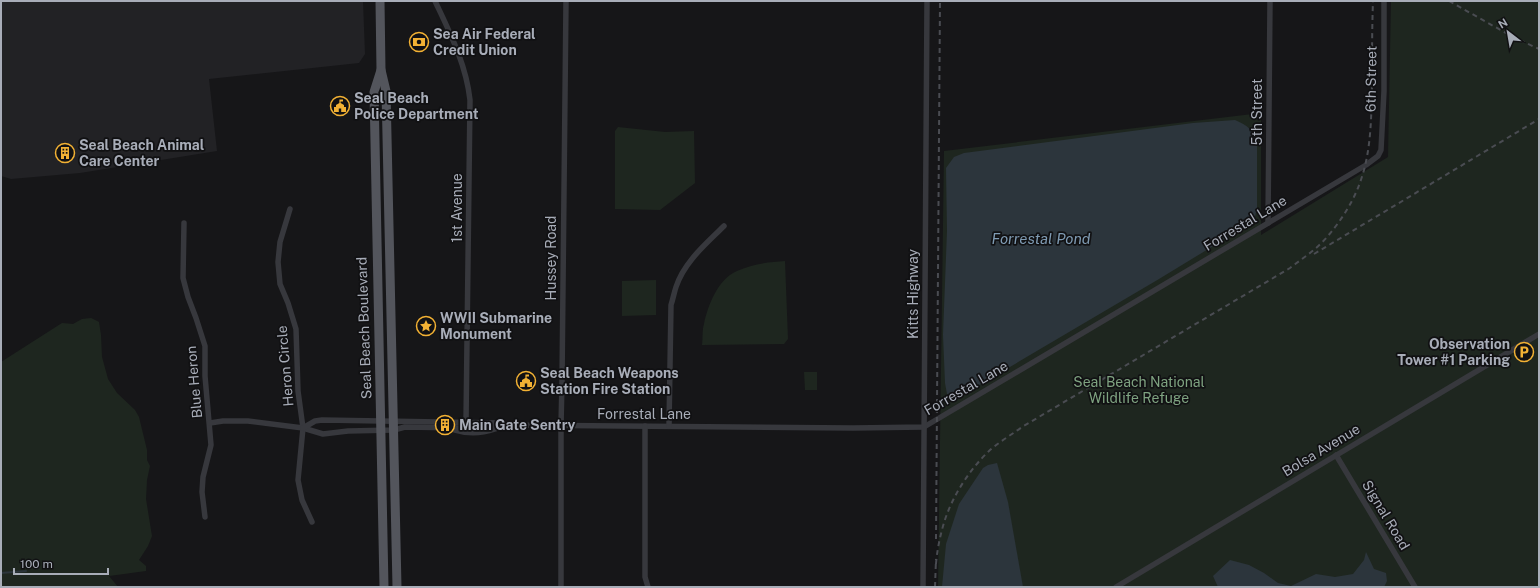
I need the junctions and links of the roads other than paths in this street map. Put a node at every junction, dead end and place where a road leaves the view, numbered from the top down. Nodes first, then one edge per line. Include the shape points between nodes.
1 (380, 1) edge
2 (435, 1) edge
3 (566, 1) edge
4 (926, 1) edge
5 (1270, 1) edge
6 (1384, 1) edge
7 (381, 70) junction
8 (1378, 156) joint
9 (290, 209) dead end
10 (184, 223) dead end
11 (1268, 223) junction
12 (724, 226) dead end
13 (1539, 334) edge
14 (381, 421) junction
15 (466, 422) junction
16 (210, 423) junction
17 (507, 425) junction
18 (393, 426) junction
19 (561, 426) junction
20 (645, 426) junction
21 (669, 426) junction
22 (924, 427) junction
23 (303, 428) junction
24 (381, 431) junction
25 (1336, 455) junction
26 (204, 517) dead end
27 (312, 522) dead end
28 (384, 587) edge
29 (397, 587) edge
30 (561, 587) edge
31 (648, 587) edge
32 (923, 587) edge
33 (1116, 587) edge
34 (1415, 587) edge

1 - 7 main road, Seal Beach Boulevard
2 - 15 street, 1st Avenue via 462,61 470,100
3 - 19 street, Hussey Road
4 - 22 street, Kitts Highway
5 - 11 street, 5th Street
6 - 8 street, 6th Street via 1382,150
7 - 14 main road, Seal Beach Boulevard via 374,92
7 - 18 main road, Seal Beach Boulevard via 386,91
8 - 11 street, Forrestal Lane
9 - 23 street, Heron Circle via 280,242 278,262 280,284 296,329 298,391
10 - 16 street, Blue Heron via 184,278 205,346
11 - 22 street, Forrestal Lane
12 - 21 street via 692,258 675,287 671,306
13 - 25 street, Bolsa Avenue
14 - 18 street
14 - 23 street via 322,420
14 - 24 main road, Seal Beach Boulevard
15 - 17 street, Forrestal Lane
15 - 18 street, Forrestal Lane
16 - 23 street via 248,421
16 - 26 street, Blue Heron via 211,445 202,492
17 - 18 street, Forrestal Lane via 449,428
17 - 19 street, Forrestal Lane
18 - 24 street
18 - 29 main road, Seal Beach Boulevard
19 - 20 street, Forrestal Lane
19 - 30 street, Hussey Road
20 - 21 street, Forrestal Lane
20 - 31 street via 645,577
21 - 22 street, Forrestal Lane
22 - 32 street, Kitts Highway
23 - 24 street via 323,434 348,430
23 - 27 street, Heron Circle via 298,480 302,500
24 - 28 main road, Seal Beach Boulevard
25 - 33 street, Bolsa Avenue
25 - 34 street, Signal Road

